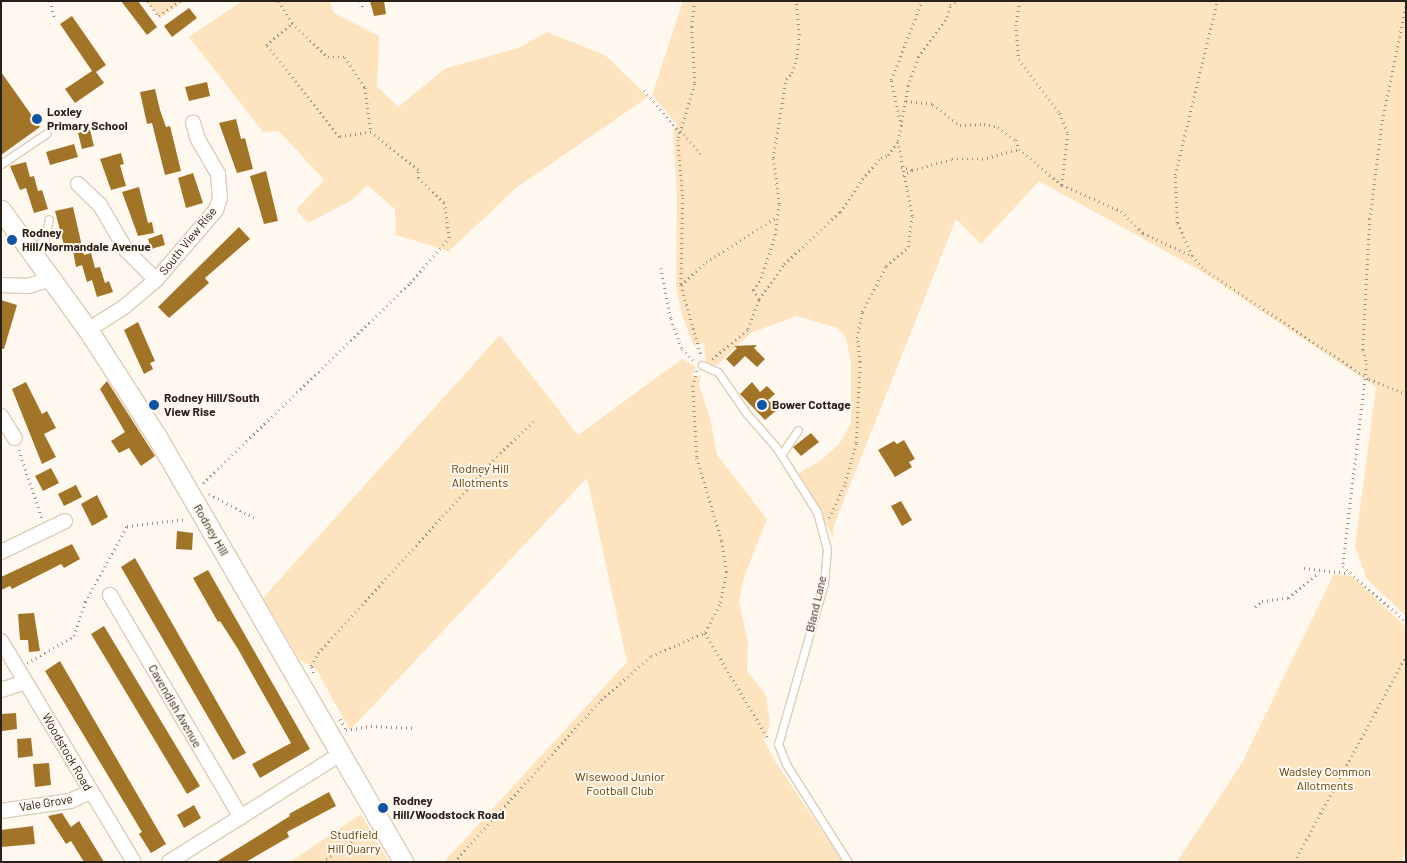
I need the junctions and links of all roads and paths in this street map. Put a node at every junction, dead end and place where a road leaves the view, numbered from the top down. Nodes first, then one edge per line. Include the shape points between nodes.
1 (50, 1) edge
2 (148, 1) edge
3 (180, 1) edge
4 (279, 1) edge
5 (361, 1) edge
6 (695, 1) edge
7 (796, 1) edge
8 (922, 1) edge
9 (957, 1) edge
10 (1020, 1) edge
11 (1217, 1) edge
12 (1406, 7) edge
13 (364, 12) dead end
14 (55, 19) dead end
15 (292, 23) junction
16 (644, 90) dead end
17 (906, 101) junction
18 (193, 123) dead end
19 (902, 127) junction
20 (680, 131) junction
21 (371, 132) junction
22 (47, 133) dead end
23 (898, 142) junction
24 (1019, 149) junction
25 (703, 157) dead end
26 (1, 164) edge
27 (900, 167) junction
28 (912, 170) junction
29 (903, 176) junction
30 (78, 184) dead end
31 (1062, 185) junction
32 (1, 210) edge
33 (777, 217) junction
34 (49, 219) dead end
35 (30, 250) junction
36 (1192, 256) junction
37 (660, 268) dead end
38 (50, 279) junction
39 (156, 280) junction
40 (1, 285) edge
41 (681, 285) junction
42 (760, 299) junction
43 (88, 330) junction
44 (702, 365) junction
45 (1365, 375) junction
46 (1406, 394) edge
47 (1, 416) edge
48 (534, 421) dead end
49 (798, 430) dead end
50 (15, 438) joint
51 (781, 455) junction
52 (204, 517) junction
53 (254, 518) dead end
54 (65, 522) dead end
55 (827, 522) dead end
56 (47, 528) junction
57 (1, 552) edge
58 (1304, 568) dead end
59 (1319, 572) junction
60 (1348, 573) junction
61 (110, 595) dead end
62 (1255, 606) dead end
63 (1406, 622) edge
64 (705, 633) junction
65 (1, 641) edge
66 (1406, 656) edge
67 (17, 669) junction
68 (316, 679) dead end
69 (25, 682) junction
70 (1, 690) edge
71 (339, 717) dead end
72 (416, 728) dead end
73 (346, 730) junction
74 (778, 744) junction
75 (337, 751) junction
76 (90, 792) junction
77 (1, 811) edge
78 (241, 817) junction
79 (380, 823) junction
80 (134, 862) edge
81 (169, 862) edge
82 (322, 862) edge
83 (403, 862) edge
84 (454, 862) edge
85 (848, 862) edge
86 (1294, 862) edge

1 - 14 path
2 - 3 path via 159,16
4 - 15 path
5 - 13 path
6 - 20 path via 692,27 695,84 693,101
7 - 33 path via 798,55 786,79 773,158 779,193
8 - 19 path via 891,80
9 - 17 path via 950,6 947,17 918,57
10 - 31 path via 1016,25 1019,59 1060,113 1068,134
11 - 36 path via 1175,174 1177,224
12 - 45 path via 1382,124 1370,219
15 - 21 path via 328,57 345,57 365,88
15 - 21 path via 266,45 339,137
16 - 20 path
17 - 19 path
17 - 24 path via 933,104 960,125 998,127 1016,140
18 - 39 street, South View Rise via 198,140 218,174 220,198 216,210
19 - 23 path
20 - 25 path
20 - 41 path
21 - 53 path via 418,170 418,178 444,203 449,238 410,283 259,432 203,480 201,490
22 - 26 lane
23 - 27 path
23 - 42 path via 862,179 840,212 784,264
24 - 28 path via 982,159 952,159
24 - 31 path
27 - 28 path
27 - 29 path
28 - 29 path
29 - 55 path via 912,216 908,247 886,266 862,312 857,338 860,362 856,443 845,483
30 - 39 street via 100,205 126,250
31 - 36 path via 1121,211 1143,233
32 - 35 street, Rodney Hill
33 - 41 path via 706,262
33 - 42 path via 766,264 753,290
34 - 35 lane via 45,238
35 - 38 street, Rodney Hill
36 - 45 path via 1205,270
37 - 44 path via 671,319 682,349 688,358
38 - 40 street via 34,285
38 - 43 street, Rodney Hill
39 - 43 street, South View Rise via 124,307
41 - 44 path via 700,345
42 - 44 path via 748,329
43 - 52 street, Rodney Hill
44 - 51 lane, Bland Lane via 718,372
44 - 64 path via 693,386 697,458 722,541 727,572 720,605
45 - 46 path
45 - 60 path via 1343,554 1343,566
47 - 50 street
48 - 68 path via 500,453 318,653 311,666
49 - 51 lane
50 - 56 path via 30,488
51 - 74 lane, Bland Lane via 817,512 827,550 824,584
52 - 67 path via 127,526 85,602 74,636
52 - 75 street, Rodney Hill
54 - 56 street
56 - 57 street
58 - 59 path
59 - 60 path
59 - 62 path via 1288,598 1262,601
60 - 63 path via 1363,581
61 - 78 street, Cavendish Avenue
64 - 74 path via 767,739
64 - 84 path via 651,656 601,700
65 - 67 street, Woodstock Road
66 - 86 path
67 - 69 street, Woodstock Road
69 - 70 street
69 - 76 street, Woodstock Road
71 - 73 path
72 - 73 path via 371,726
73 - 75 path
74 - 85 lane via 786,764
75 - 78 street
75 - 79 street, Rodney Hill
76 - 77 street, Vale Grove via 70,801
76 - 80 street, Woodstock Road
78 - 81 street
79 - 82 path
79 - 83 street, Rodney Hill

